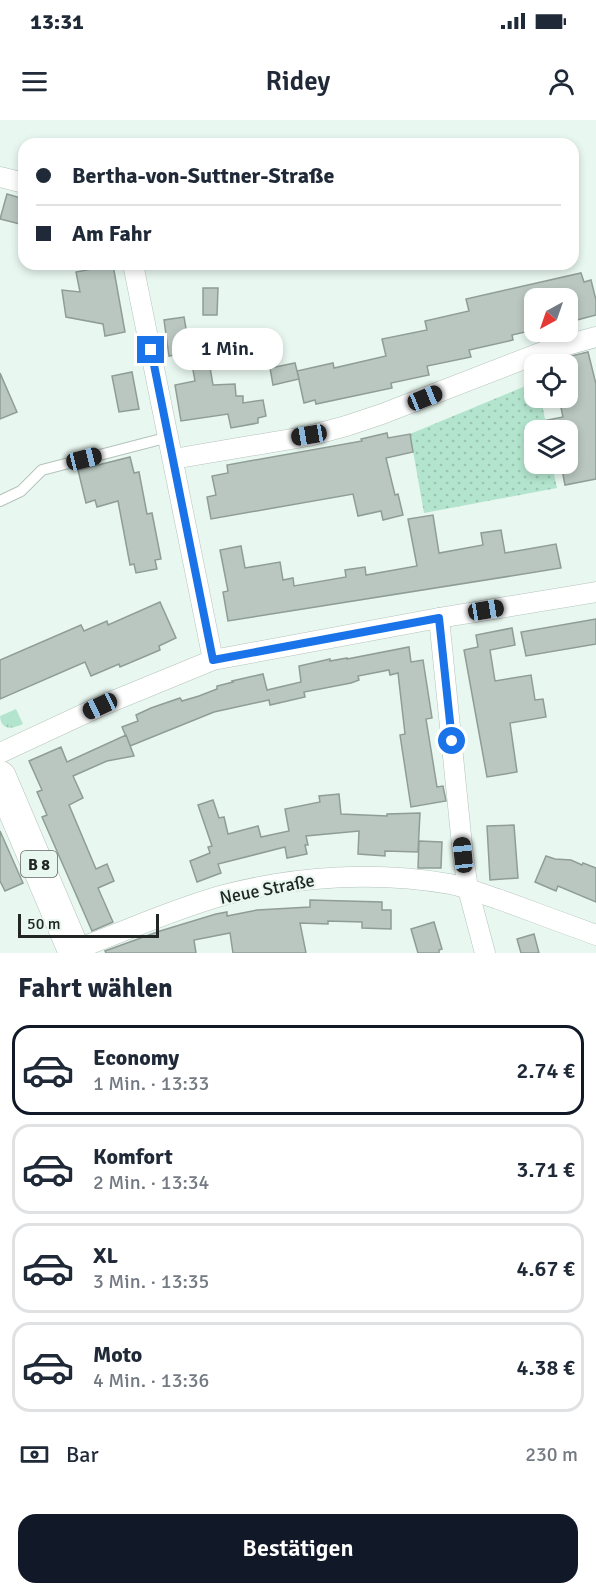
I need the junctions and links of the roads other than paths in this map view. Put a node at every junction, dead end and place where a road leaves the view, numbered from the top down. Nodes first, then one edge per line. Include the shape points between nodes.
1 (0, 177) edge
2 (18, 182) edge
3 (134, 270) edge
4 (596, 337) edge
5 (169, 437) junction
6 (173, 459) junction
7 (0, 501) edge
8 (596, 592) edge
9 (439, 618) junction
10 (213, 660) junction
11 (0, 753) edge
12 (0, 777) edge
13 (468, 889) junction
14 (596, 935) edge
15 (75, 951) edge
16 (485, 953) edge

1 - 2 street
3 - 5 street
4 - 6 street via 545,351 346,426
5 - 6 street
5 - 7 lane via 42,470 21,491
6 - 10 street
8 - 9 street
9 - 10 street
9 - 13 street
10 - 11 street via 100,706
12 - 15 main road, B 8
13 - 14 street, Neue Straße
13 - 15 street, Neue Straße via 378,877 268,885 223,896
13 - 16 street

